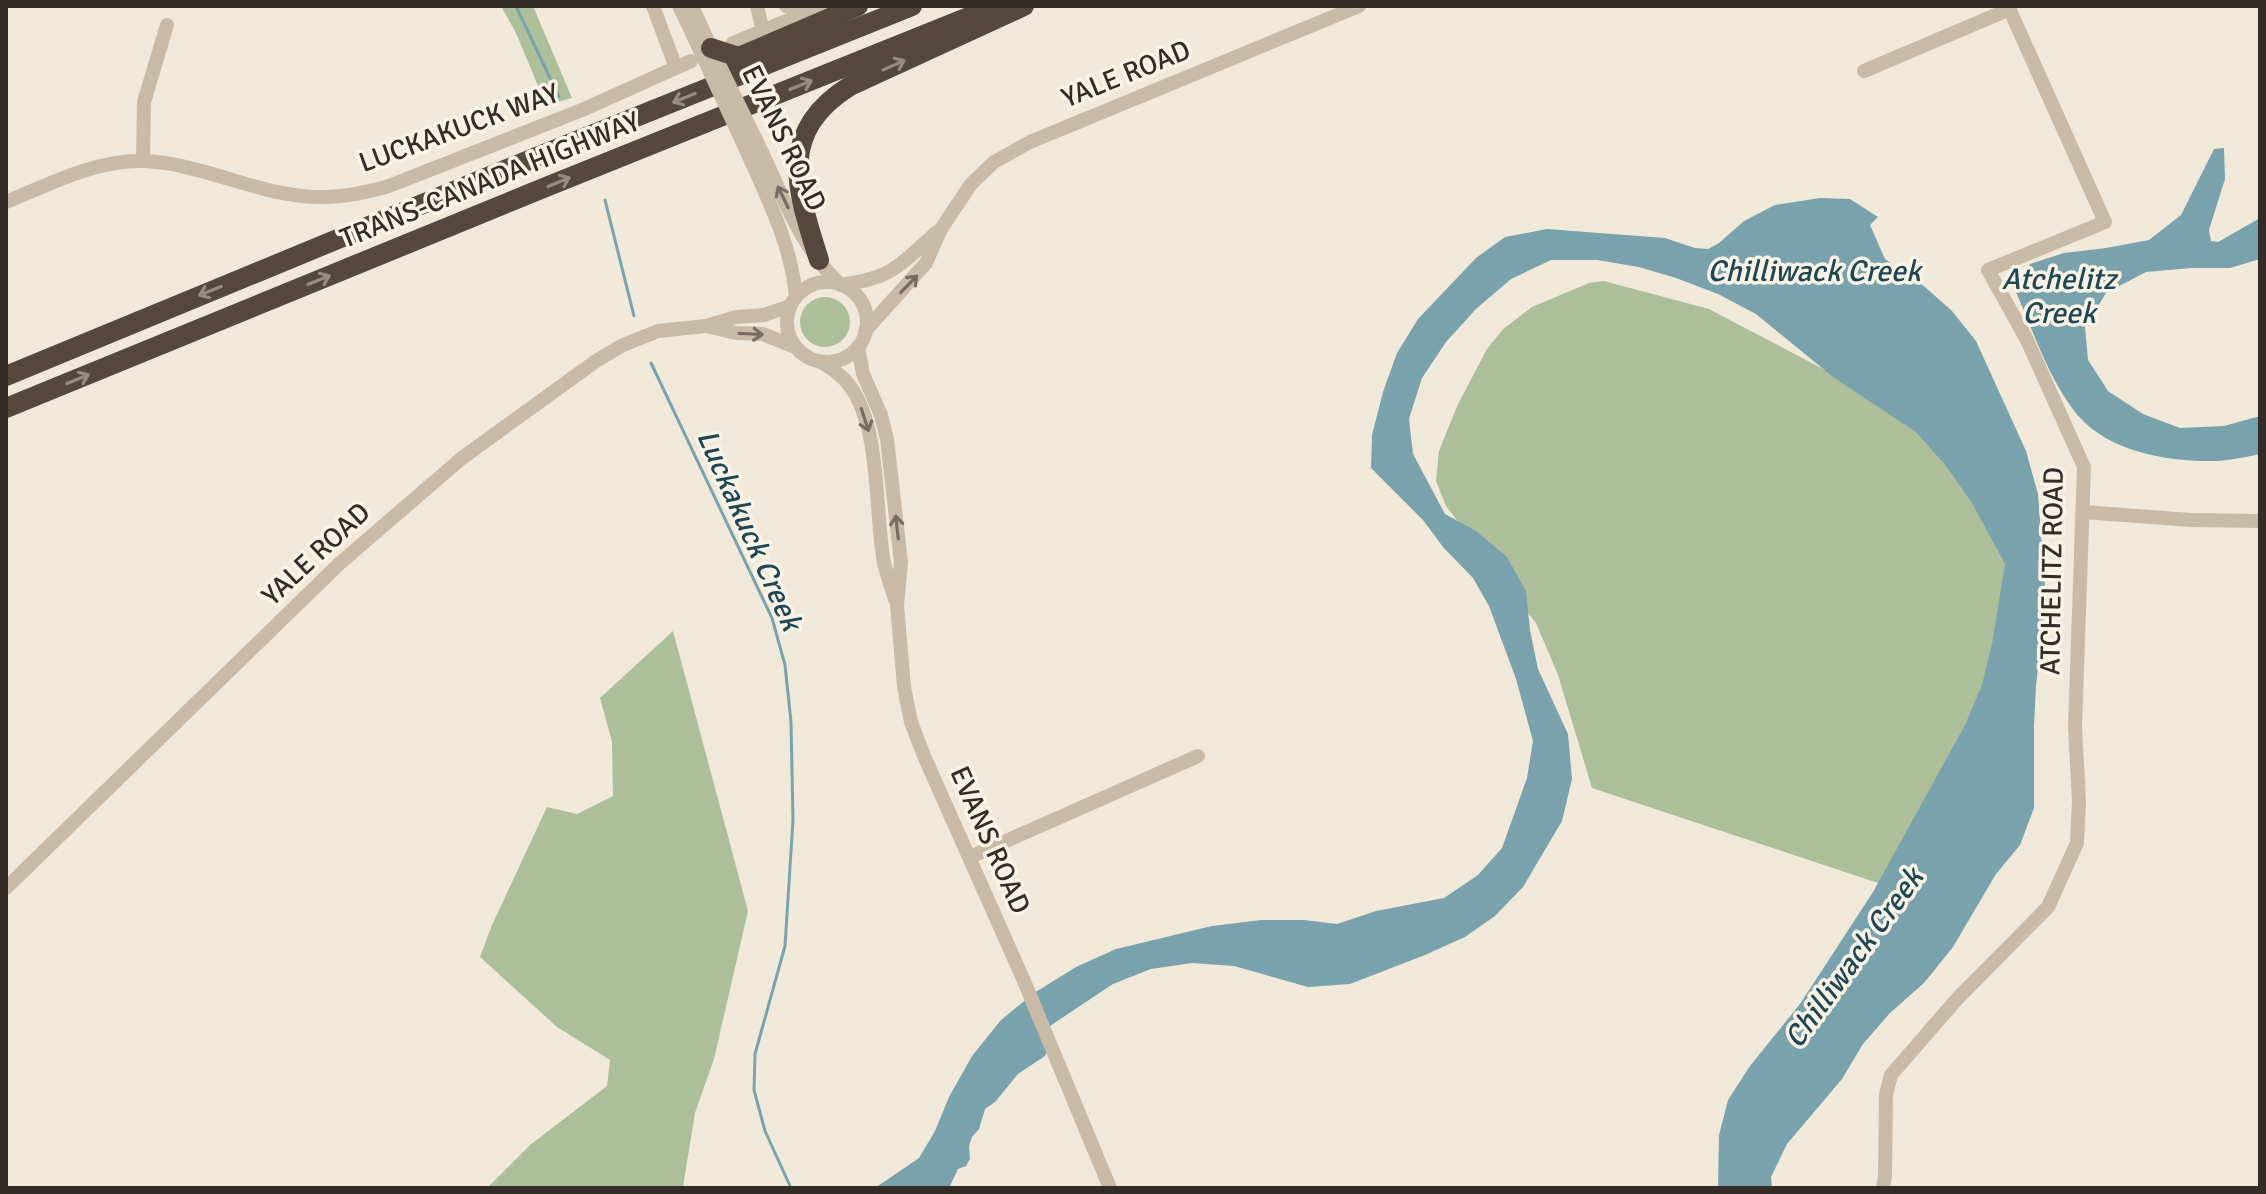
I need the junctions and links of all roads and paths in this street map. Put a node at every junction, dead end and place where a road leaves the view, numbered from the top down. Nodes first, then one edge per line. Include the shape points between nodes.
1 (653, 6) edge
2 (679, 6) edge
3 (692, 6) edge
4 (757, 6) edge
5 (786, 6) edge
6 (858, 6) edge
7 (912, 6) edge
8 (996, 6) edge
9 (1024, 6) edge
10 (1359, 6) edge
11 (2009, 8) edge
12 (817, 9) edge
13 (167, 25) dead end
14 (697, 31) junction
15 (763, 31) junction
16 (711, 48) joint
17 (726, 60) junction
18 (691, 61) dead end
19 (676, 68) junction
20 (1864, 71) dead end
21 (754, 151) junction
22 (143, 161) junction
23 (6, 202) edge
24 (941, 229) junction
25 (819, 260) junction
26 (841, 285) junction
27 (793, 302) junction
28 (706, 326) junction
29 (865, 331) junction
30 (795, 347) junction
31 (858, 347) junction
32 (819, 361) junction
33 (6, 376) edge
34 (6, 408) edge
35 (2083, 512) junction
36 (2260, 521) edge
37 (897, 605) junction
38 (1198, 756) dead end
39 (970, 857) junction
40 (6, 888) edge
41 (1110, 1188) edge
42 (1883, 1188) edge

1 - 19 street
2 - 14 street, EVANS ROAD
3 - 14 street, EVANS ROAD
4 - 15 street
5 - 12 street
6 - 17 highway
7 -> 33 highway, TRANS-CANADA HIGHWAY
34 -> 8 highway, TRANS-CANADA HIGHWAY
25 -> 9 highway via 797,175 801,145 814,116 850,86
10 - 24 street, YALE ROAD via 1027,143 994,162 971,184
11 - 20 street
11 - 35 street, ATCHELITZ ROAD via 2105,222 1988,270 2077,448 2084,467
12 - 15 street
13 - 22 street via 144,102
14 - 16 street, EVANS ROAD
14 - 17 street, EVANS ROAD, bridge
15 - 17 street
16 - 17 highway, bridge
17 - 21 street, EVANS ROAD, bridge
18 - 19 street, LUCKAKUCK WAY
19 - 22 street, LUCKAKUCK WAY via 389,186 356,194 290,194 181,165
25 -> 21 street, EVANS ROAD
21 - 27 street, EVANS ROAD via 794,270
22 - 23 street, LUCKAKUCK WAY via 106,164
24 - 26 street, YALE ROAD via 890,273
29 -> 24 street, YALE ROAD via 926,263
25 - 26 street, EVANS ROAD
26 - 27 street via 814,284
26 - 29 street via 859,298
27 - 28 street, YALE ROAD via 764,315
27 - 30 street via 787,327
28 -> 30 street, YALE ROAD via 763,334
28 - 40 street, YALE ROAD via 658,331 623,345 462,458 339,564
29 - 31 street
30 - 32 street
31 - 32 street via 840,359
37 -> 31 street, EVANS ROAD via 901,562 887,439
32 -> 37 street, EVANS ROAD via 846,381 866,420 885,565
35 - 36 street
35 - 42 street, ATCHELITZ ROAD via 2075,727 2077,843 2048,907 1891,1075
37 - 39 street, EVANS ROAD via 911,722
38 - 39 street
39 - 41 street, EVANS ROAD

